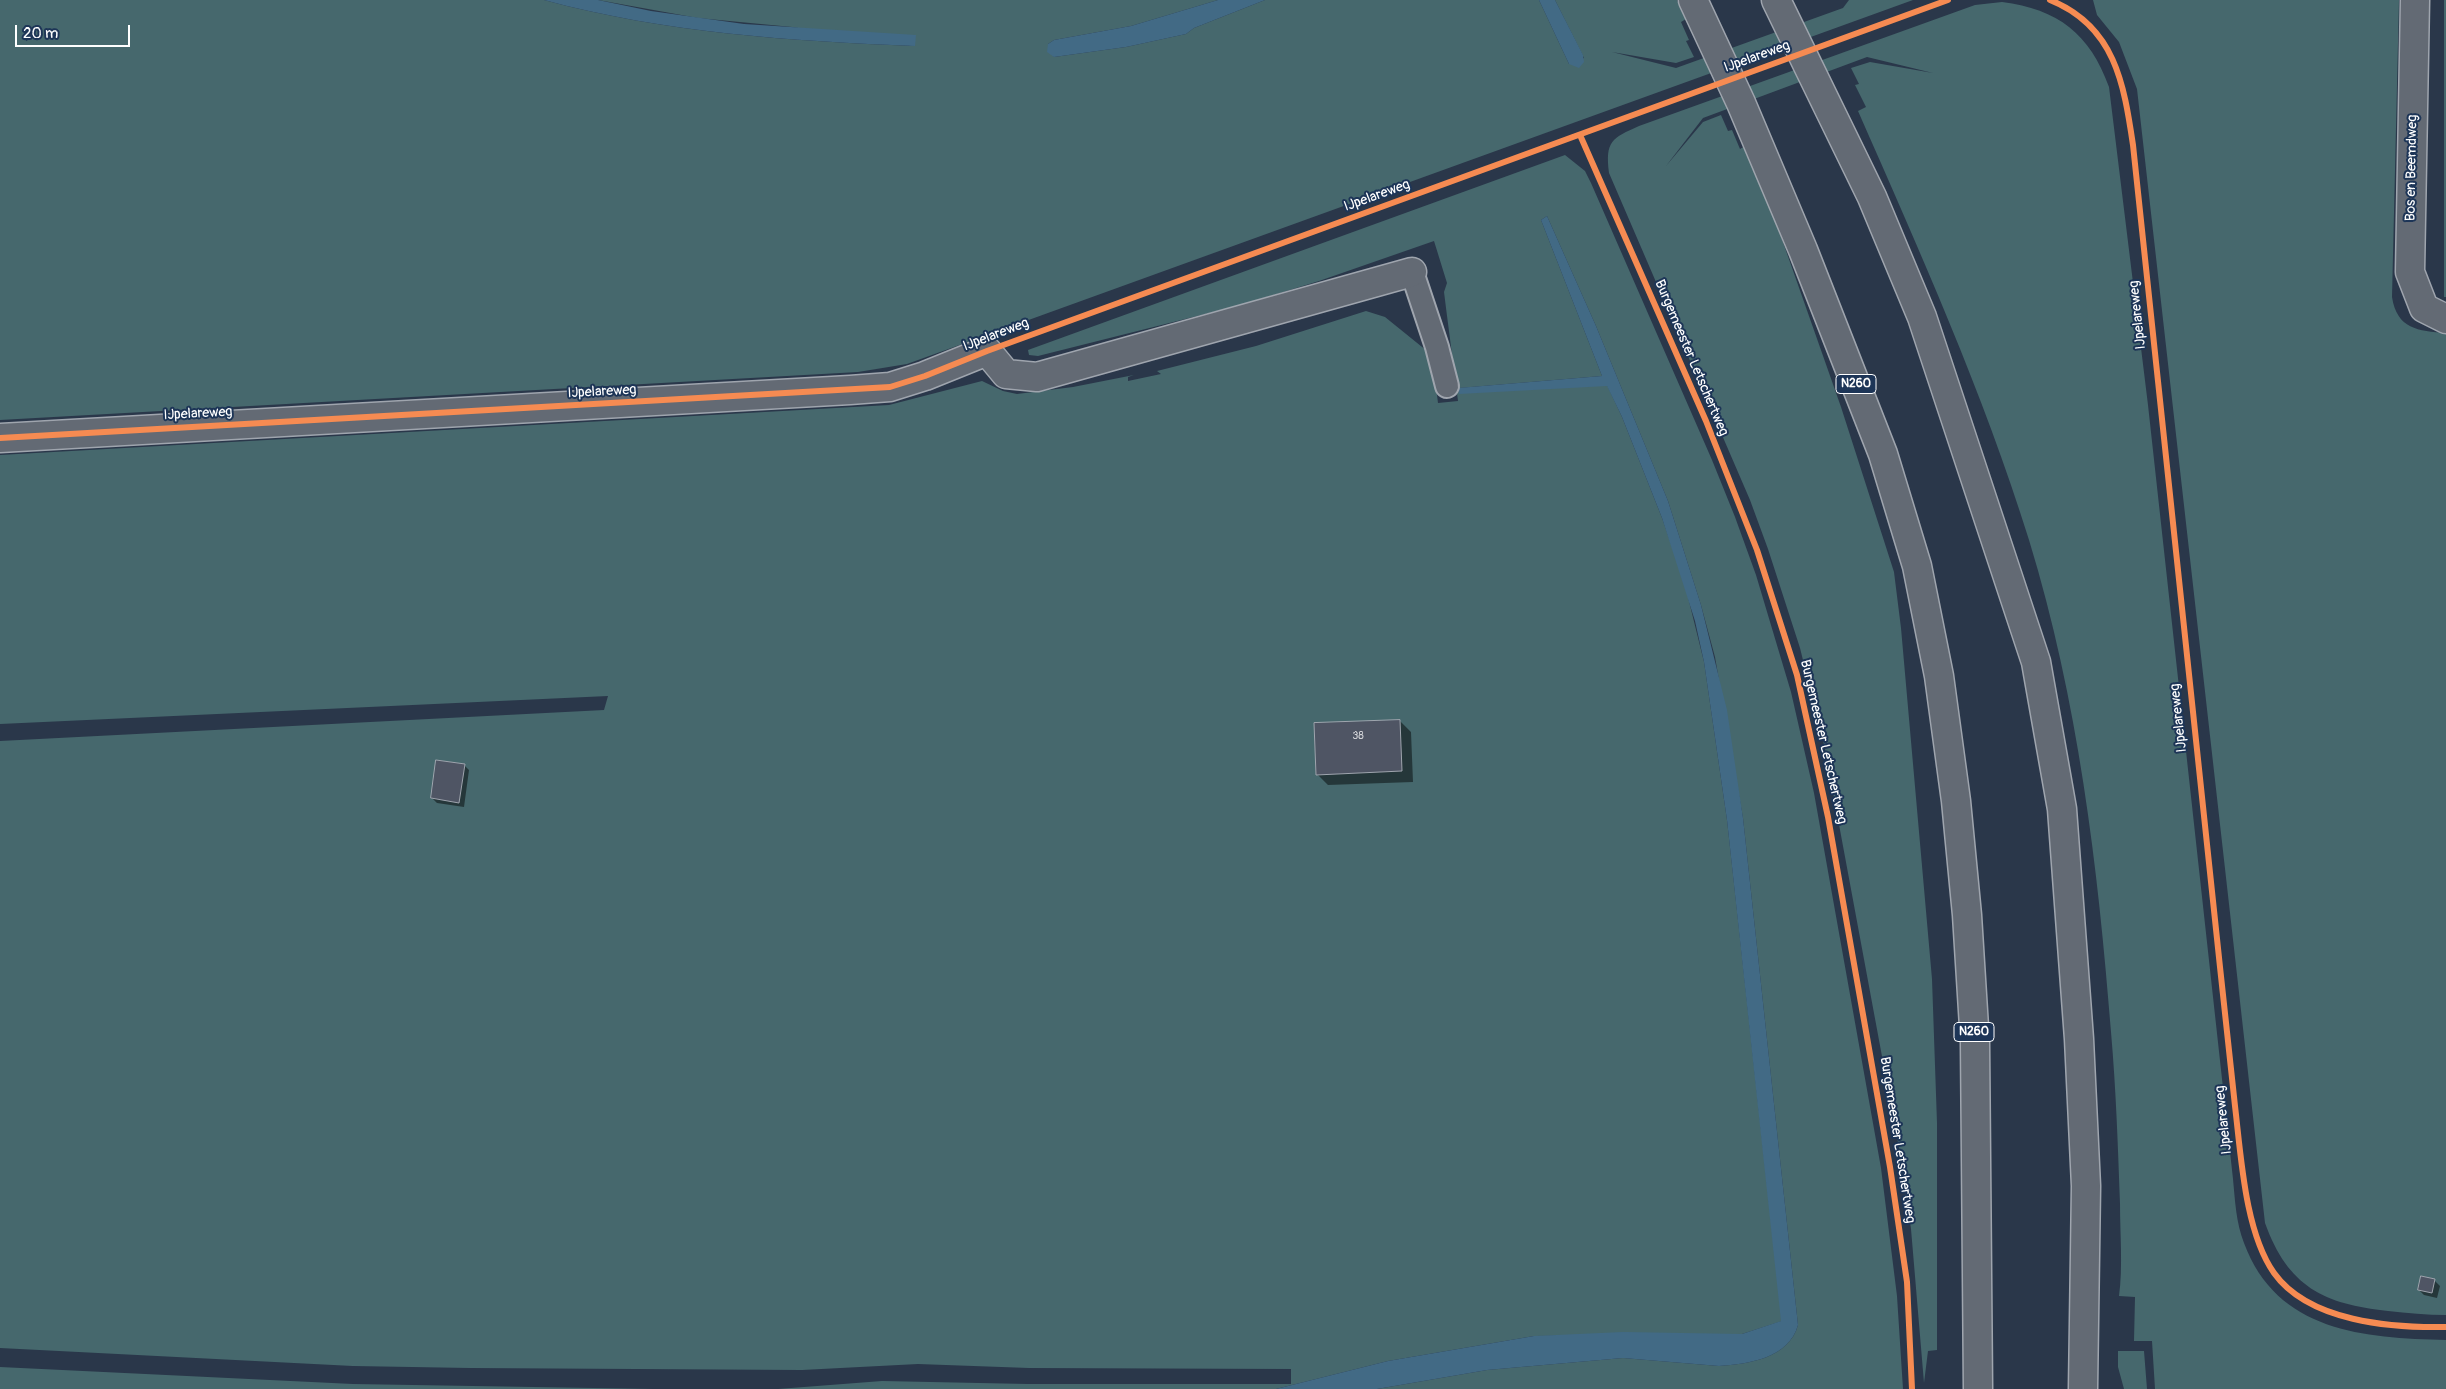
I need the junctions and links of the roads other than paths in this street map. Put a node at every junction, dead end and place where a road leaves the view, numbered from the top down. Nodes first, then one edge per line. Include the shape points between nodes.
1 (1693, 0) edge
2 (2415, 0) edge
3 (1780, 7) edge
4 (1412, 272) joint
5 (2446, 319) edge
6 (1447, 386) dead end
7 (0, 438) edge
8 (1978, 1389) edge
9 (2083, 1389) edge

1 - 8 main road, N260 via 1803,250 1884,454 1917,566 1939,676 1967,915 1975,1043
2 - 5 main road, Bos en Beemdweg via 2410,272 2424,308
3 - 9 main road via 1872,197 1922,317 2036,662 2062,809 2079,1039 2086,1186
4 - 6 lane, IJpelareweg via 1438,347
4 - 7 main road, IJpelareweg via 1037,377 1006,374 987,351 890,386 850,390

